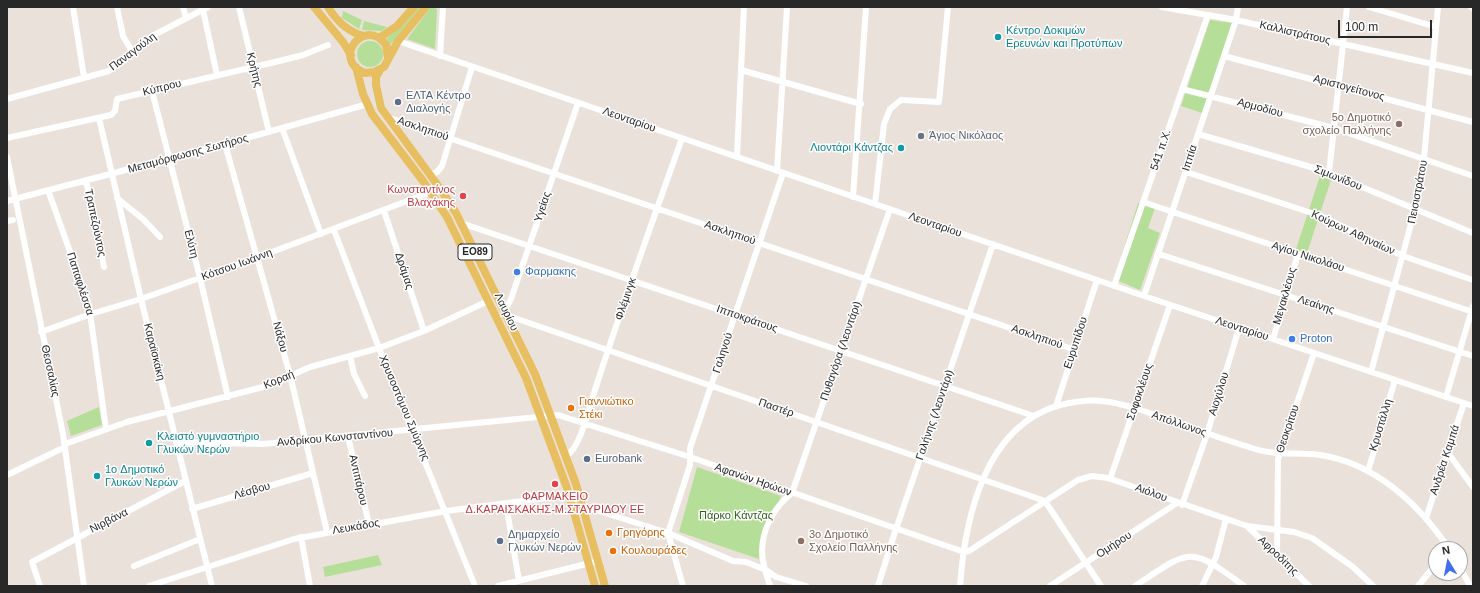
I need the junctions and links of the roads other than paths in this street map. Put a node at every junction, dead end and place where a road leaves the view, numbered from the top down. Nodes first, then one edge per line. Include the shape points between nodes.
1 (73, 7) edge
2 (117, 7) edge
3 (183, 7) edge
4 (239, 7) edge
5 (314, 7) edge
6 (328, 7) edge
7 (414, 7) edge
8 (426, 7) edge
9 (744, 7) edge
10 (787, 7) edge
11 (866, 7) edge
12 (948, 7) edge
13 (1162, 7) edge
14 (1238, 7) edge
15 (1347, 7) edge
16 (1369, 7) edge
17 (1438, 7) edge
18 (206, 8) edge
19 (442, 9) edge
20 (1208, 15) junction
21 (186, 18) junction
22 (1236, 20) junction
23 (1436, 28) junction
24 (364, 36) junction
25 (379, 38) junction
26 (398, 42) junction
27 (328, 45) dead end
28 (1344, 45) junction
29 (133, 52) junction
30 (351, 55) junction
31 (440, 56) junction
32 (1224, 56) junction
33 (388, 60) junction
34 (1434, 64) junction
35 (253, 67) junction
36 (356, 67) junction
37 (472, 67) junction
38 (380, 70) junction
39 (741, 70) junction
40 (1473, 73) edge
41 (217, 75) junction
42 (84, 77) junction
43 (782, 82) junction
44 (1339, 85) junction
45 (1182, 89) junction
46 (152, 91) junction
47 (1211, 95) junction
48 (7, 99) edge
49 (578, 103) junction
50 (368, 104) junction
51 (861, 104) junction
52 (1430, 110) junction
53 (385, 117) junction
54 (99, 118) junction
55 (1473, 122) edge
56 (282, 128) junction
57 (1334, 128) junction
58 (269, 132) junction
59 (1198, 134) junction
60 (7, 138) edge
61 (450, 138) junction
62 (682, 138) junction
63 (225, 144) junction
64 (7, 157) edge
65 (737, 157) junction
66 (170, 158) junction
67 (1424, 158) junction
68 (780, 172) junction
69 (1186, 172) junction
70 (1329, 173) junction
71 (111, 174) junction
72 (554, 174) junction
73 (430, 175) junction
74 (1473, 176) edge
75 (86, 180) junction
76 (48, 190) junction
77 (431, 192) junction
78 (853, 197) junction
79 (117, 198) junction
80 (15, 199) junction
81 (7, 201) edge
82 (1143, 202) junction
83 (875, 204) junction
84 (657, 208) junction
85 (890, 209) junction
86 (1416, 210) junction
87 (384, 211) junction
88 (1172, 212) junction
89 (461, 223) junction
90 (334, 230) junction
91 (1473, 233) edge
92 (321, 234) junction
93 (160, 237) dead end
94 (760, 243) junction
95 (993, 244) junction
96 (530, 246) junction
97 (1159, 254) junction
98 (1298, 254) junction
99 (1403, 256) junction
100 (256, 258) junction
101 (104, 266) dead end
102 (200, 278) junction
103 (866, 279) junction
104 (632, 280) junction
105 (1097, 280) junction
106 (1473, 280) edge
107 (1114, 286) junction
108 (1394, 286) junction
109 (1286, 295) junction
110 (1144, 296) junction
111 (141, 299) junction
112 (488, 301) junction
113 (1170, 305) junction
114 (503, 308) junction
115 (1472, 310) edge
116 (91, 314) junction
117 (970, 314) junction
118 (506, 315) junction
119 (735, 315) junction
120 (1383, 327) junction
121 (1239, 328) junction
122 (424, 331) junction
123 (41, 332) junction
124 (1273, 339) junction
125 (379, 348) junction
126 (608, 350) junction
127 (1074, 350) junction
128 (841, 351) junction
129 (1459, 352) junction
130 (1314, 353) junction
131 (350, 356) junction
132 (1473, 356) edge
133 (1371, 372) junction
134 (290, 375) junction
135 (1395, 380) junction
136 (712, 386) junction
137 (945, 386) junction
138 (364, 396) dead end
139 (228, 397) junction
140 (1446, 397) junction
141 (1464, 403) junction
142 (1056, 406) junction
143 (1473, 406) edge
144 (1134, 408) junction
145 (169, 411) junction
146 (551, 416) junction
147 (1034, 416) junction
148 (541, 417) junction
149 (816, 422) junction
150 (584, 423) junction
151 (106, 429) junction
152 (414, 431) junction
153 (1207, 434) junction
154 (348, 437) junction
155 (305, 441) junction
156 (176, 442) junction
157 (65, 446) junction
158 (1280, 453) junction
159 (1448, 453) junction
160 (566, 456) junction
161 (690, 457) junction
162 (921, 458) junction
163 (1368, 471) junction
164 (313, 473) junction
165 (7, 475) edge
166 (1110, 479) junction
167 (983, 480) junction
168 (185, 481) junction
169 (1473, 487) edge
170 (792, 493) junction
171 (569, 496) junction
172 (1045, 501) junction
173 (506, 504) junction
174 (1180, 504) junction
175 (192, 509) junction
176 (583, 510) junction
177 (446, 511) junction
178 (1426, 518) junction
179 (1226, 519) junction
180 (369, 524) junction
181 (1247, 526) junction
182 (896, 530) junction
183 (1277, 530) junction
184 (327, 532) junction
185 (668, 533) junction
186 (77, 537) junction
187 (301, 537) junction
188 (200, 539) junction
189 (1443, 541) edge
190 (964, 552) junction
191 (1277, 556) junction
192 (598, 561) junction
193 (588, 563) junction
194 (1086, 563) junction
195 (1213, 563) junction
196 (134, 566) dead end
197 (207, 566) junction
198 (766, 570) junction
199 (1428, 574) edge
200 (520, 580) junction
201 (40, 586) edge
202 (84, 586) edge
203 (150, 586) edge
204 (212, 586) edge
205 (310, 586) edge
206 (475, 586) edge
207 (498, 586) edge
208 (595, 586) edge
209 (605, 586) edge
210 (683, 586) edge
211 (770, 586) edge
212 (806, 586) edge
213 (878, 586) edge
214 (960, 586) edge
215 (1050, 586) edge
216 (1101, 586) edge
217 (1135, 586) edge
218 (1202, 586) edge
219 (1244, 586) edge
220 (1309, 586) edge
221 (1373, 586) edge
222 (1418, 586) edge

1 - 42 street
2 - 29 street via 123,36
3 - 21 street
4 - 35 street, Κρήτης
5 - 30 main road, Λαυρίου / ΕΟ89
6 - 24 main road via 348,29
7 - 25 main road via 397,26
8 - 26 main road, Λαυρίου
9 - 39 street
10 - 43 street, Γαληνού
11 - 51 street
12 - 83 street via 939,102 901,100 890,109 884,124
13 - 20 street, Καλλιστράτους
14 - 22 street, Ιππία
15 - 28 street
16 - 23 street
17 - 23 street, Πεισιστράτου
18 - 21 street, Παναγούλη
18 - 41 street
19 - 31 street
20 - 22 street, Καλλιστράτους
20 - 45 street, 541 π.Χ.
21 - 29 street, Παναγούλη via 152,36
22 - 28 street, Καλλιστράτους
22 - 32 street, Ιππία
23 - 34 street, Πεισιστράτου
24 - 25 main road
24 - 30 main road via 354,43
25 - 33 main road via 387,48
26 - 31 street, Λεονταρίου
26 - 33 main road, Λαυρίου
27 - 35 street, Κύπρου via 303,55
28 - 34 street, Καλλιστράτους
28 - 44 street
29 - 42 street, Παναγούλη via 113,69
30 - 36 main road, Λαυρίου / ΕΟ89
31 - 37 street, Λεονταρίου
32 - 44 street, Αριστογείτονος
32 - 47 street, Ιππία
33 - 38 main road, Λαυρίου / ΕΟ89
34 - 40 street, Καλλιστράτους
34 - 52 street, Πεισιστράτου
35 - 41 street, Κύπρου
35 - 58 street, Κρήτης
36 - 38 main road via 369,73
36 - 50 main road, Λαυρίου / ΕΟ89
37 - 49 street, Λεονταρίου
37 - 61 street
38 - 53 main road, Λαυρίου / ΕΟ89 via 376,77 376,95
39 - 43 street
39 - 65 street
41 - 46 street, Κύπρου
42 - 48 street, Παναγούλη
43 - 51 street
43 - 68 street, Γαληνού
44 - 52 street, Αριστογείτονος
44 - 57 street
45 - 47 street, Αρμοδίου
45 - 82 street, 541 π.Χ.
46 - 54 street, Κύπρου via 117,99 114,114
46 - 66 street, Ελύτη
47 - 57 street, Αρμοδίου
47 - 59 street, Ιππία
49 - 62 street, Λεονταρίου
49 - 72 street, Υγείας
50 - 56 street, Μεταμόρφωσης Σωτήρος
50 - 77 main road, Λαυρίου / ΕΟ89 via 378,123
51 - 78 street
52 - 55 street, Αριστογείτονος
52 - 67 street, Πεισιστράτου
53 - 61 street, Ασκληπιού
53 - 73 main road, Λαυρίου / ΕΟ89
54 - 60 street, Κύπρου
54 - 71 street, Καραϊσκάκη
56 - 58 street, Μεταμόρφωσης Σωτήρος
56 - 92 street
57 - 67 street, Αρμοδίου
57 - 70 street
58 - 63 street, Μεταμόρφωσης Σωτήρος
59 - 69 street, Ιππία
59 - 70 street, Σιμωνίδου
61 - 72 street, Ασκληπιού
61 - 73 street via 442,166
62 - 65 street, Λεονταρίου
62 - 84 street, Φλέμινγκ
63 - 66 street, Μεταμόρφωσης Σωτήρος
63 - 100 street, Νάξου
64 - 80 street, Θεσσαλίας
65 - 68 street, Λεονταρίου
66 - 71 street, Μεταμόρφωσης Σωτήρος
66 - 102 street, Ελύτη
67 - 74 street, Αρμοδίου
67 - 86 street, Πεισιστράτου
68 - 78 street, Λεονταρίου
68 - 94 street, Γαληνού
69 - 88 street, Ιππία
69 - 99 street, Κούρων Αθηναίων via 1321,216
70 - 86 street, Σιμωνίδου
71 - 75 street, Μεταμόρφωσης Σωτήρος
71 - 79 street, Καραϊσκάκη
72 - 84 street, Ασκληπιού
72 - 96 street, Υγείας
73 - 89 main road, Λαυρίου / ΕΟ89
75 - 76 street, Μεταμόρφωσης Σωτήρος
75 - 101 street, Τραπεζούντος
76 - 80 street, Μεταμόρφωσης Σωτήρος
76 - 116 street, Παπαφλέσσα
77 - 87 street, Κότσου Ιωάννη
77 - 112 main road, Λαυρίου / ΕΟ89 via 452,226
78 - 83 street, Λεονταρίου
79 - 93 street
79 - 111 street, Καραϊσκάκη
80 - 81 street, Μεταμόρφωσης Σωτήρος
80 - 123 street, Θεσσαλίας
82 - 88 street, Αγίου Νικολάου
82 - 107 street, 541 π.Χ.
83 - 85 street, Λεονταρίου
84 - 94 street, Ασκληπιού
84 - 104 street, Φλέμινγκ
85 - 95 street, Λεονταρίου
85 - 103 street, Πυθαγόρα (Λεοντάρι)
86 - 91 street, Σιμωνίδου
86 - 99 street, Πεισιστράτου
87 - 90 street, Κότσου Ιωάννη
87 - 122 street, Δράμας
88 - 97 street, Ιππία
88 - 98 street, Αγίου Νικολάου
89 - 96 street, Ιπποκράτους
89 - 114 main road, Λαυρίου / ΕΟ89
90 - 92 street, Κότσου Ιωάννη
90 - 125 street, Χρυσοστόμου Σμύρνης
92 - 100 street, Κότσου Ιωάννη
94 - 103 street, Ασκληπιού
94 - 119 street, Γαληνού
95 - 105 street, Λεονταρίου
95 - 117 street, Γαλήνης (Λεοντάρι)
96 - 104 street, Ιπποκράτους
96 - 114 street, Υγείας via 510,302
97 - 109 street, Λεαίνης
97 - 110 street, Ιππία
98 - 108 street, Αγίου Νικολάου
98 - 109 street, Μεγακλέους
99 - 106 street, Κούρων Αθηναίων
99 - 108 street, Πεισιστράτου
100 - 102 street, Κότσου Ιωάννη
100 - 134 street, Νάξου
102 - 111 street, Κότσου Ιωάννη
102 - 139 street, Ελύτη
103 - 117 street, Ασκληπιού
103 - 128 street, Πυθαγόρα (Λεοντάρι)
104 - 119 street, Ιπποκράτους
104 - 126 street, Φλέμινγκ
105 - 107 street, Λεονταρίου
105 - 127 street, Ευρυπίδου
107 - 110 street, Λεονταρίου
108 - 115 street, Αγίου Νικολάου
108 - 120 street, Πεισιστράτου
109 - 120 street, Λεαίνης
109 - 124 street, Μεγακλέους
110 - 113 street, Λεονταρίου
111 - 116 street, Κότσου Ιωάννη
111 - 145 street, Καραϊσκάκη
112 - 122 street, Κοραή
112 - 148 main road, Λαυρίου / ΕΟ89 via 526,378
113 - 121 street, Λεονταρίου
113 - 144 street, Σοφοκλέους
114 - 118 main road, Λαυρίου / ΕΟ89
115 - 129 street
116 - 123 street, Κότσου Ιωάννη
116 - 151 street, Παπαφλέσσα
117 - 127 street, Ασκληπιού
117 - 137 street, Γαλήνης (Λεοντάρι)
118 - 126 street, Παστέρ
118 - 146 main road, Λαυρίου / ΕΟ89
119 - 128 street, Ιπποκράτους
119 - 136 street, Γαληνού
120 - 129 street, Λεαίνης
120 - 133 street, Πεισιστράτου
121 - 124 street, Λεονταρίου
121 - 153 street, Αιοχύλου
122 - 125 street, Κοραή
123 - 157 street, Θεσσαλίας
124 - 130 street, Λεονταρίου
125 - 131 street, Κοραή
125 - 152 street, Χρυσοστόμου Σμύρνης
126 - 136 street, Παστέρ
126 - 150 street, Φλέμινγκ
127 - 142 street, Ευρυπίδου
128 - 137 street, Ιπποκράτους
128 - 149 street, Πυθαγόρα (Λεοντάρι)
129 - 132 street, Λεαίνης
129 - 140 street
130 - 133 street, Λεονταρίου
130 - 158 street, Θεοκρίτου
131 - 134 street, Κοραή
131 - 138 street via 354,374
133 - 135 street, Λεονταρίου
134 - 139 street, Κοραή via 267,386
134 - 155 street, Νάξου
135 - 140 street, Λεονταρίου
135 - 163 street, Κρυστάλλη
136 - 149 street, Παστέρ
136 - 161 street, Γαληνού via 690,448
137 - 147 street, Ιπποκράτους
137 - 162 street, Γαλήνης (Λεοντάρι)
139 - 145 street, Κοραή
140 - 141 street, Λεονταρίου
141 - 143 street, Λεονταρίου
141 - 159 street, Ανδρέα Καμπά
142 - 144 street, Απόλλωνος via 1092,400
142 - 147 street, Απόλλωνος
144 - 153 street, Απόλλωνος
144 - 166 street, Σοφοκλέους
145 - 151 street, Κοραή
145 - 156 street, Καραϊσκάκη
146 - 148 street, Αφανών Ηρώων
146 - 150 street, Αφανών Ηρώων
146 - 160 main road, Λαυρίου / ΕΟ89
147 - 167 street, Απόλλωνος via 1007,439
148 - 152 street, Ανδρίκου Κωνσταντίνου
148 - 171 main road, Λαυρίου / ΕΟ89
149 - 162 street, Παστέρ
149 - 170 street, Πυθαγόρα (Λεοντάρι)
150 - 160 street, Φλέμινγκ via 573,451
150 - 161 street, Αφανών Ηρώων
151 - 157 street, Κοραή
152 - 154 street, Ανδρίκου Κωνσταντίνου
152 - 177 street, Χρυσοστόμου Σμύρνης
153 - 158 street, Απόλλωνος via 1264,452
153 - 174 street, Αιοχύλου
154 - 155 street, Ανδρίκου Κωνσταντίνου
154 - 180 street, Αντιπάρου
155 - 156 street, Ανδρίκου Κωνσταντίνου via 263,444
155 - 164 street, Νάξου
156 - 168 street, Καραϊσκάκη
157 - 165 street, Κοραή
157 - 186 street, Θεσσαλίας
158 - 163 street, Απόλλωνος via 1327,456
158 - 183 street, Θεοκρίτου
159 - 169 street
159 - 178 street, Ανδρέα Καμπά
160 - 176 main road, Λαυρίου / ΕΟ89
161 - 170 street, Αφανών Ηρώων
161 - 185 street, Γαληνού via 690,465
162 - 167 street, Παστέρ
162 - 182 street, Γαλήνης (Λεοντάρι)
163 - 178 street, Απόλλωνος via 1402,495
164 - 175 street, Λέσβου
164 - 184 street, Νάξου
166 - 172 street, Αιόλου via 1097,476 1082,478
166 - 174 street, Αιόλου
167 - 172 street, Παστέρ
167 - 190 street, Απόλλωνος
168 - 175 street, Καραϊσκάκη
168 - 186 street, Νιρβάνα
170 - 182 street, Αφανών Ηρώων
170 - 198 street via 781,502 764,535 762,553
171 - 173 street, Λευκάδος
171 - 193 main road, Λαυρίου / ΕΟ89
172 - 190 street, Αιόλου
172 - 194 street
173 - 177 street, Λευκάδος
173 - 200 street
174 - 179 street, Αιόλου
174 - 194 street, Ομήρου
175 - 188 street, Καραϊσκάκη
176 - 185 street via 596,510
176 - 192 main road, Λαυρίου / ΕΟ89
177 - 180 street, Λευκάδος
177 - 206 street, Χρυσοστόμου Σμύρνης
178 - 189 street, Απόλλωνος
179 - 181 street, Αιόλου
179 - 195 street
180 - 184 street, Λευκάδος
181 - 183 street, Αιόλου
181 - 191 street, Αφροδίτης
182 - 190 street, Αφανών Ηρώων
182 - 213 street, Γαλήνης (Λεοντάρι)
183 - 191 street, Θεοκρίτου
183 - 221 street, Αιόλου via 1312,538 1353,567
184 - 187 street, Λευκάδος
185 - 198 street via 733,561 746,562
185 - 210 street
186 - 201 street, Νιρβάνα via 32,562
186 - 202 street, Θεσσαλίας
187 - 197 street, Λευκάδος
187 - 205 street
188 - 196 street
188 - 197 street, Καραϊσκάκη
190 - 214 street
191 - 220 street, Αφροδίτης
192 - 193 street
192 - 209 main road, Λαυρίου / ΕΟ89
193 - 200 street
193 - 208 main road, Λαυρίου / ΕΟ89
194 - 215 street, Ομήρου
194 - 216 street
195 - 217 street via 1197,557 1183,556
195 - 218 street
195 - 219 street
197 - 203 street, Λευκάδος
197 - 204 street, Καραϊσκάκη
198 - 211 street
198 - 212 street via 776,577
199 - 222 street
200 - 207 street

